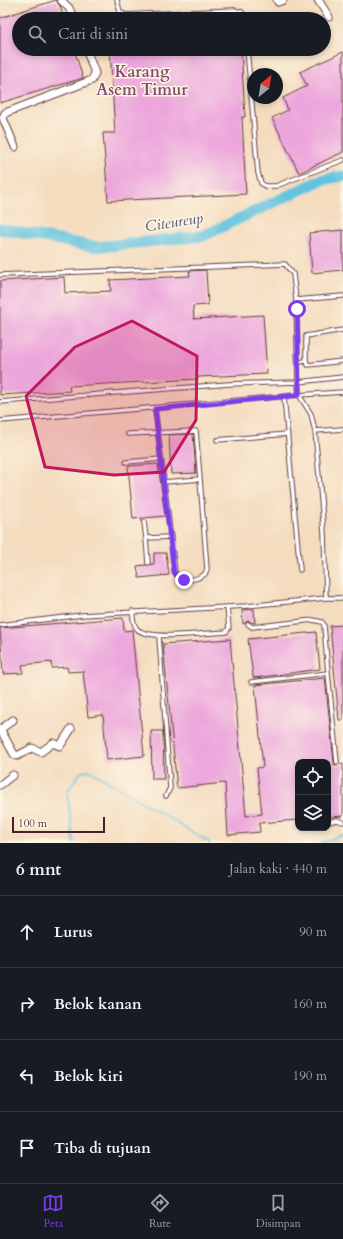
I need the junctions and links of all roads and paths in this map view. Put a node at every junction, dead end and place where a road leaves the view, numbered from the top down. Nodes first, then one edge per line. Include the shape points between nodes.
1 (61, 0) edge
2 (117, 0) edge
3 (277, 0) edge
4 (283, 0) edge
5 (318, 0) edge
6 (71, 12) edge
7 (120, 12) edge
8 (198, 12) edge
9 (242, 12) edge
10 (326, 12) edge
11 (89, 56) edge
12 (248, 56) edge
13 (15, 147) dead end
14 (343, 160) edge
15 (0, 275) edge
16 (343, 296) edge
17 (296, 300) junction
18 (343, 330) edge
19 (306, 361) junction
20 (343, 361) edge
21 (299, 362) junction
22 (343, 377) edge
23 (298, 382) junction
24 (343, 392) edge
25 (299, 395) junction
26 (284, 396) junction
27 (0, 402) edge
28 (155, 409) junction
29 (0, 421) edge
30 (343, 429) edge
31 (315, 431) junction
32 (158, 432) junction
33 (128, 434) dead end
34 (288, 434) junction
35 (217, 440) dead end
36 (161, 459) junction
37 (126, 462) dead end
38 (200, 479) junction
39 (164, 482) junction
40 (144, 522) dead end
41 (171, 537) junction
42 (146, 538) junction
43 (148, 563) dead end
44 (300, 570) dead end
45 (326, 598) junction
46 (343, 598) edge
47 (227, 607) junction
48 (132, 611) junction
49 (0, 624) edge
50 (248, 624) dead end
51 (159, 637) junction
52 (328, 673) junction
53 (251, 682) dead end
54 (13, 720) dead end
55 (0, 729) edge
56 (71, 730) dead end
57 (337, 762) dead end
58 (13, 774) dead end
59 (0, 785) edge
60 (166, 796) dead end
61 (331, 821) edge
62 (343, 822) edge

1 - 6 street
2 - 7 lane
3 - 4 street
5 - 10 street
8 - 9 lane
11 - 13 street via 95,73 92,80 5,114 3,118
12 - 14 lane via 261,183 265,186 276,186
15 - 17 lane via 280,263 291,270
16 - 17 lane
17 - 21 lane
18 - 19 lane via 306,336
19 - 20 lane via 308,365
19 - 21 lane
21 - 23 lane
22 - 23 lane
23 - 25 lane
23 - 27 lane via 229,384
24 - 25 lane
25 - 26 lane
25 - 31 lane via 311,414
26 - 28 lane
26 - 34 lane
28 - 29 lane
28 - 32 lane
30 - 31 lane
31 - 45 lane via 324,533
32 - 33 lane
32 - 36 lane
32 - 38 lane via 196,430
34 - 35 lane
34 - 44 lane
36 - 37 lane
36 - 39 lane
38 - 39 lane
38 - 41 lane via 207,569 205,574 194,580 184,580 177,576 174,572
39 - 41 lane
40 - 42 lane
41 - 42 lane
42 - 43 lane
45 - 46 lane
45 - 47 lane
47 - 48 lane
47 - 51 lane via 226,632
48 - 49 lane
48 - 51 lane via 138,630
50 - 52 lane via 252,627 313,620 322,622
51 - 60 lane via 170,788
52 - 53 lane
52 - 57 lane
54 - 55 street
55 - 56 street via 17,756 32,748 41,752 53,743 60,746
58 - 59 street
61 - 62 lane

